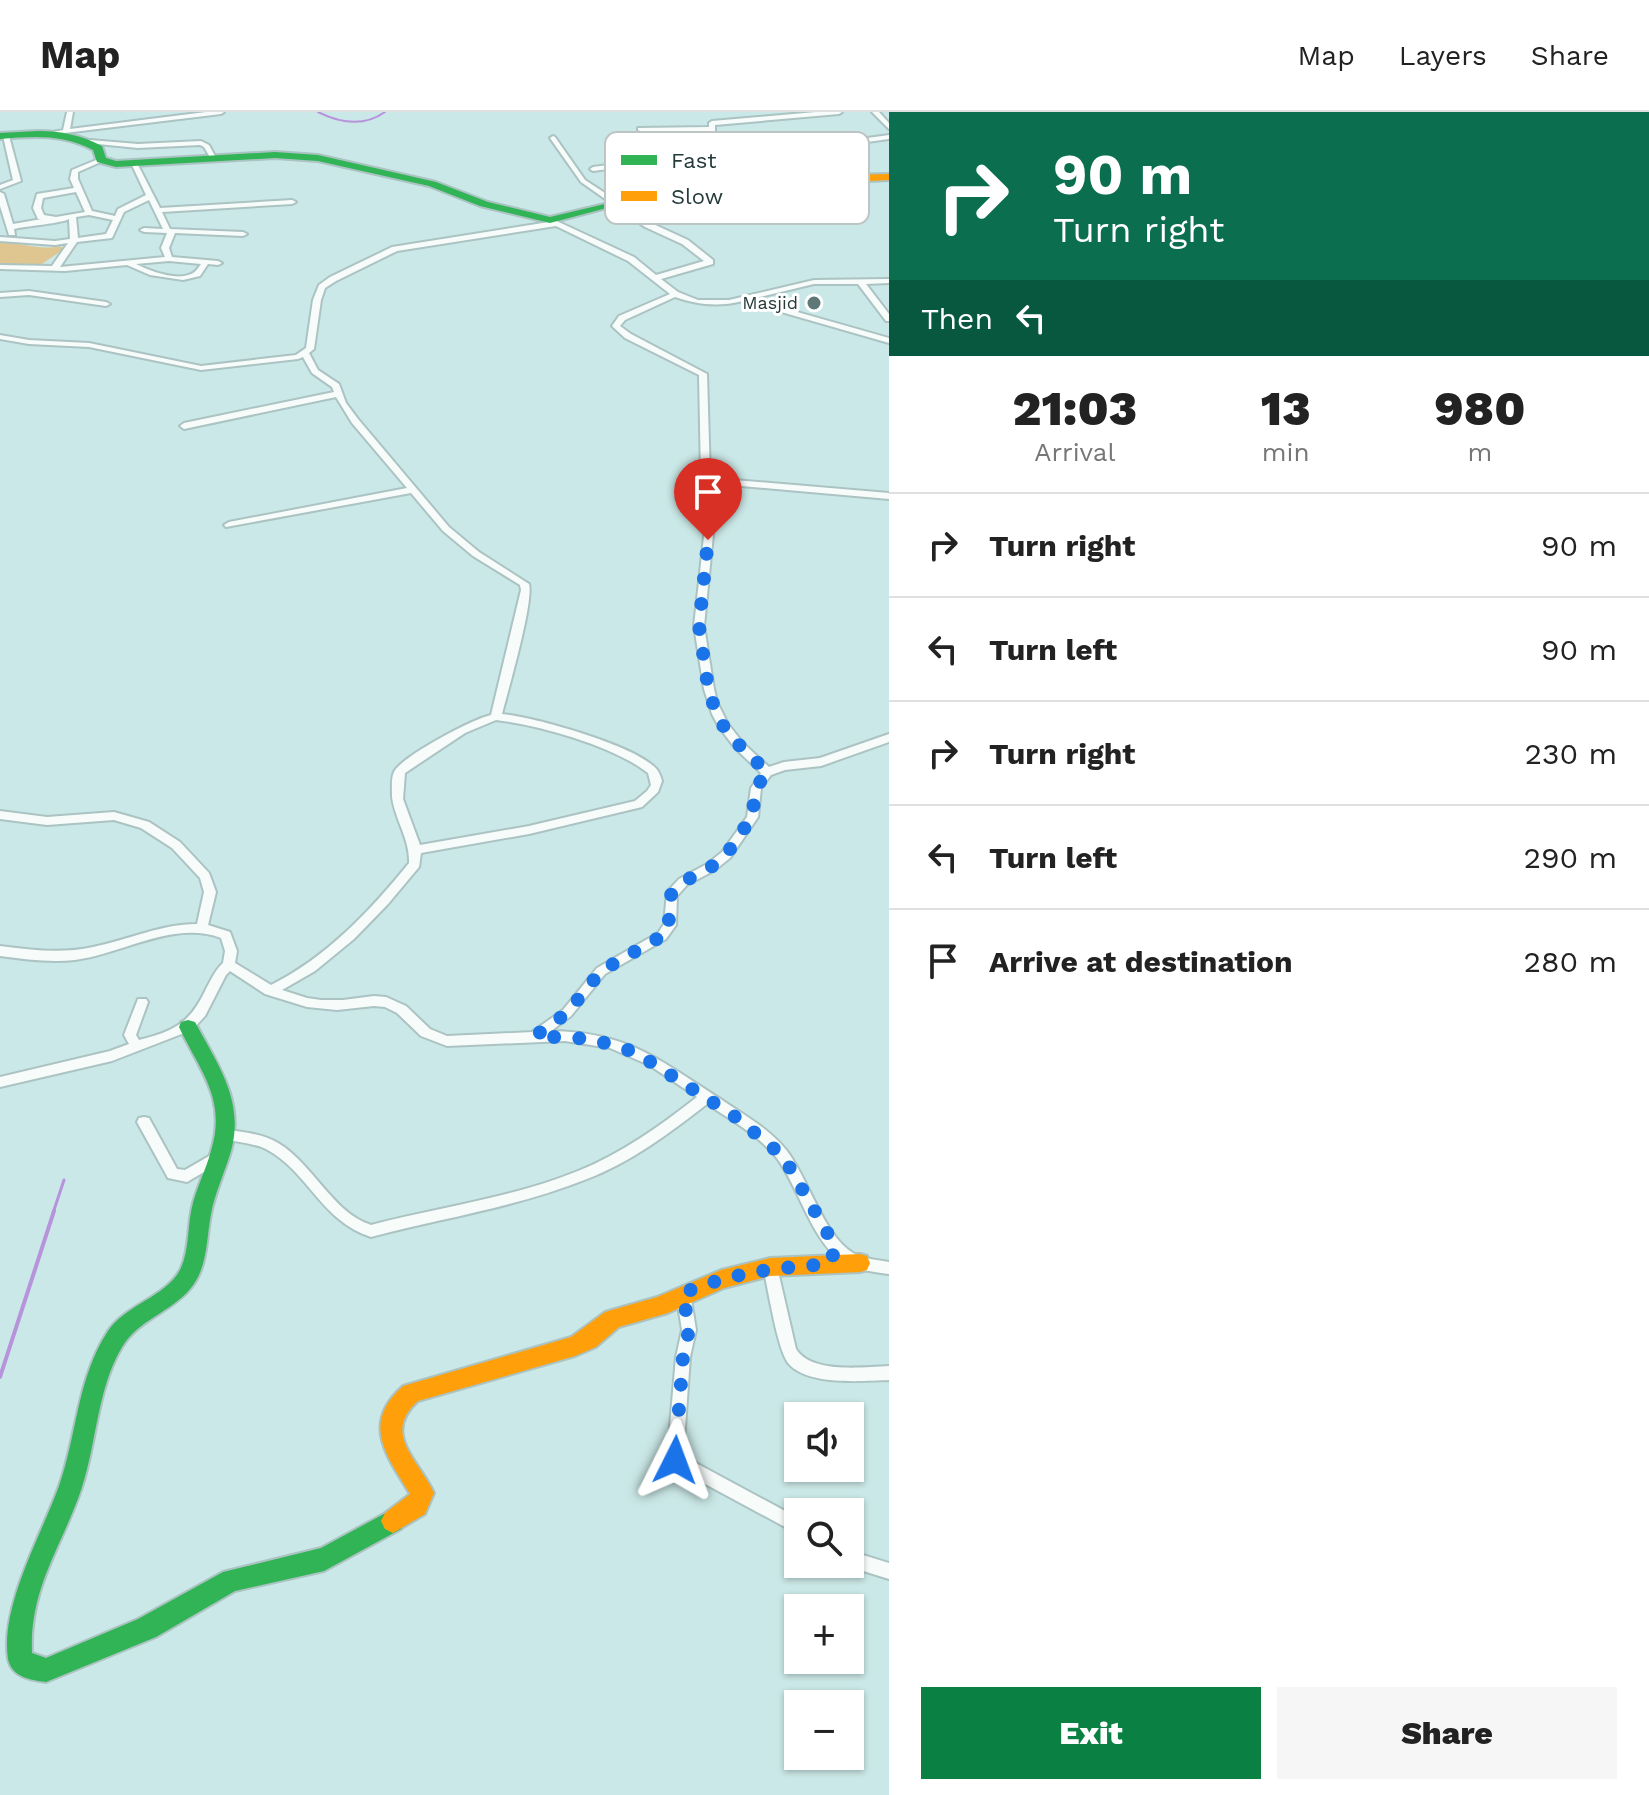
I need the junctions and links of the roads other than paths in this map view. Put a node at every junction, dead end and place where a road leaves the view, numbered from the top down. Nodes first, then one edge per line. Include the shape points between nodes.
1 (70, 112) edge
2 (221, 112) edge
3 (839, 112) edge
4 (875, 112) edge
5 (889, 127) edge
6 (640, 129) dead end
7 (711, 129) junction
8 (58, 132) junction
9 (713, 132) edge
10 (3, 136) edge
11 (889, 137) edge
12 (553, 138) dead end
13 (869, 139) edge
14 (90, 142) junction
15 (213, 158) junction
16 (101, 160) junction
17 (134, 163) junction
18 (605, 168) edge
19 (593, 169) dead end
20 (869, 177) edge
21 (889, 177) edge
22 (0, 187) edge
23 (80, 189) junction
24 (0, 194) edge
25 (605, 195) edge
26 (151, 196) junction
27 (292, 202) dead end
28 (2, 204) edge
29 (605, 208) edge
30 (158, 210) junction
31 (89, 213) junction
32 (73, 218) junction
33 (116, 218) junction
34 (63, 220) junction
35 (552, 222) junction
36 (647, 224) edge
37 (11, 227) junction
38 (144, 230) dead end
39 (170, 231) junction
40 (243, 234) dead end
41 (0, 239) edge
42 (13, 240) junction
43 (74, 241) junction
44 (169, 259) junction
45 (205, 263) junction
46 (218, 263) dead end
47 (130, 264) junction
48 (0, 267) edge
49 (54, 269) junction
50 (65, 269) junction
51 (656, 278) junction
52 (859, 280) junction
53 (889, 281) edge
54 (675, 294) junction
55 (0, 295) edge
56 (62, 297) junction
57 (744, 300) junction
58 (106, 304) dead end
59 (889, 319) edge
60 (0, 337) edge
61 (889, 341) edge
62 (306, 354) junction
63 (339, 394) junction
64 (184, 426) dead end
65 (714, 483) junction
66 (411, 490) junction
67 (889, 496) edge
68 (229, 525) dead end
69 (496, 717) junction
70 (889, 738) edge
71 (767, 772) junction
72 (0, 815) edge
73 (417, 850) junction
74 (202, 927) junction
75 (0, 951) edge
76 (229, 965) junction
77 (269, 991) junction
78 (142, 1002) dead end
79 (188, 1027) junction
80 (535, 1036) junction
81 (142, 1045) junction
82 (0, 1082) edge
83 (707, 1097) junction
84 (144, 1122) dead end
85 (223, 1134) junction
86 (216, 1158) junction
87 (832, 1256) junction
88 (860, 1263) joint
89 (770, 1267) junction
90 (889, 1268) edge
91 (683, 1293) junction
92 (889, 1373) edge
93 (784, 1518) edge
94 (864, 1563) edge
95 (889, 1571) edge

1 - 8 street
2 - 8 street
3 - 7 street via 714,123
4 - 5 street
6 - 7 street
7 - 9 street
8 - 10 street
8 - 14 street
10 - 22 street via 17,179
11 - 13 street
12 - 25 street via 583,181
14 - 15 street via 201,143
14 - 16 street
15 - 17 street
15 - 35 street via 318,158 432,184
16 - 17 street
16 - 23 street via 74,171
17 - 26 street
18 - 19 street
20 - 21 street
23 - 31 street
23 - 34 street via 40,196 41,217
24 - 28 street
26 - 30 street
26 - 33 street
27 - 30 street
28 - 37 street
29 - 35 street
30 - 39 street
31 - 32 street
31 - 33 street
32 - 34 street
32 - 43 street
33 - 43 street via 109,236
34 - 37 street
35 - 51 street via 631,259
35 - 62 street via 395,249 333,279 317,300
36 - 51 street via 685,242 710,262
37 - 42 street
38 - 39 street
39 - 40 street
39 - 44 street via 165,248
41 - 42 street
42 - 43 street
43 - 49 street
44 - 45 street
44 - 47 street
45 - 46 street
45 - 47 street via 184,277 148,273
47 - 50 street
48 - 49 street
49 - 50 street
50 - 56 street
51 - 54 street
52 - 53 street
52 - 57 street via 814,282
52 - 59 street
54 - 57 street via 697,302
54 - 65 street via 622,318 616,326 703,374 705,476
55 - 56 street
56 - 58 street
57 - 61 street
60 - 62 street via 89,345 201,368
62 - 63 street
63 - 64 street
63 - 66 street
65 - 67 street
65 - 71 street via 699,626 709,694 733,739
66 - 68 street
66 - 69 street via 460,542 524,584
69 - 73 street via 454,736 400,771 396,801
69 - 73 street via 575,735 633,758 652,769 657,786 638,804
70 - 71 street via 821,762
71 - 80 street via 756,788 752,817 726,855 671,895 668,930 601,971 567,1013
72 - 74 street via 47,821 114,816 145,825 176,845 205,876 210,892
73 - 77 street via 415,864 363,924 301,974
74 - 75 street via 74,955
74 - 76 street via 226,935
76 - 77 street
76 - 79 street
77 - 80 street via 330,1005 389,1002 419,1032 447,1041
78 - 81 street via 130,1035
79 - 81 street
79 - 85 street via 225,1102
80 - 83 street via 621,1046
81 - 82 street
83 - 85 street via 584,1174 371,1231 348,1222 310,1178 272,1146
83 - 87 street via 783,1156
84 - 86 street via 173,1174 187,1176
85 - 86 street
86 - 91 street via 190,1275 123,1328 92,1400 66,1501 51,1527 21,1627 19,1656 35,1670 147,1628 231,1580 324,1559 358,1543 417,1506 421,1497 390,1437 390,1415 403,1398 575,1346 613,1319 660,1306
87 - 88 street
87 - 89 street
88 - 90 street
89 - 91 street
89 - 92 street via 796,1363 808,1370
91 - 93 street via 689,1330 675,1460
94 - 95 street

